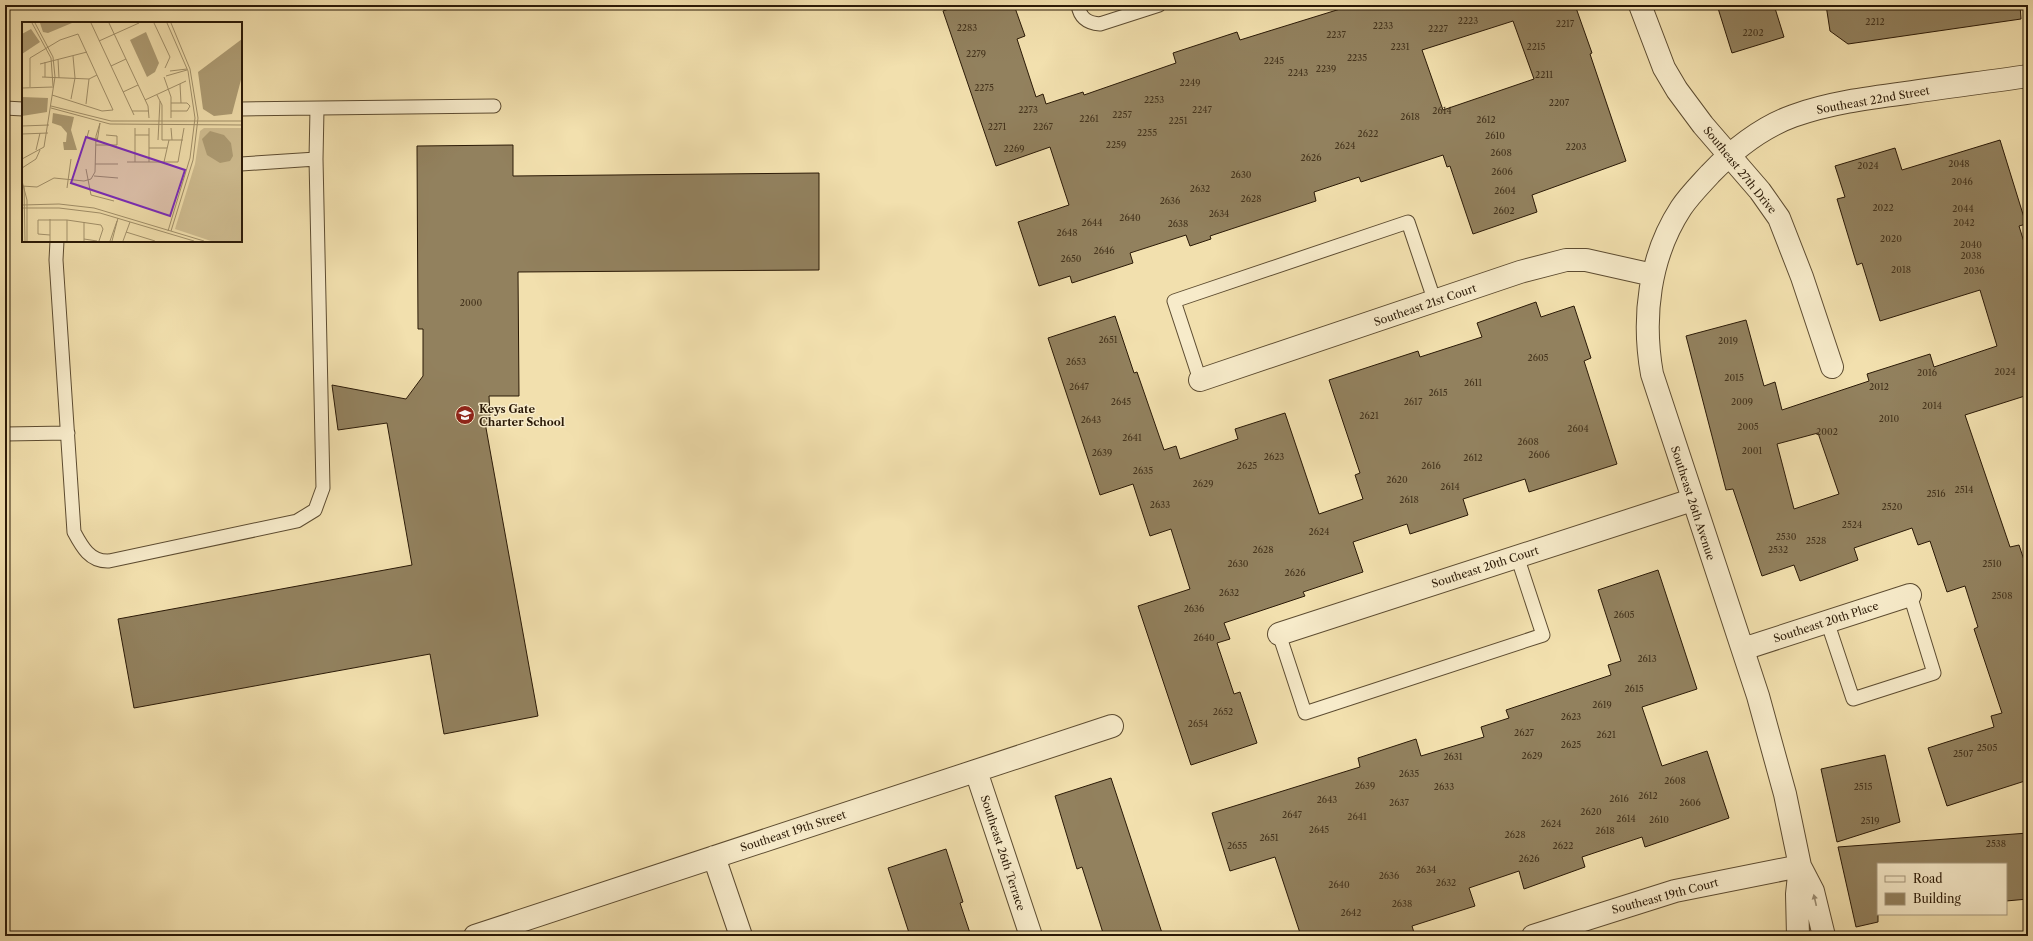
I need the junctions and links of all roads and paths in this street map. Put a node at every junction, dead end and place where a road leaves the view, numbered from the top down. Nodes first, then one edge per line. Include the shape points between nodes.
1 (1078, 5) edge
2 (1159, 5) edge
3 (1640, 5) edge
4 (2028, 76) edge
5 (494, 106) dead end
6 (5, 108) edge
7 (22, 109) edge
8 (242, 109) edge
9 (317, 109) junction
10 (1728, 155) junction
11 (316, 159) junction
12 (242, 164) edge
13 (57, 242) edge
14 (1653, 275) junction
15 (1435, 302) junction
16 (1832, 367) dead end
17 (1200, 380) joint
18 (68, 433) junction
19 (5, 434) edge
20 (1692, 500) junction
21 (1517, 556) junction
22 (1910, 595) joint
23 (1828, 621) junction
24 (1279, 634) joint
25 (1742, 649) junction
26 (1112, 726) dead end
27 (976, 771) junction
28 (714, 857) junction
29 (1800, 866) junction
30 (475, 936) edge
31 (741, 936) edge
32 (1031, 936) edge
33 (1533, 936) edge
34 (1798, 936) edge
35 (1824, 936) edge

1 - 2 lane via 1079,13 1085,19 1090,23 1100,24
3 - 10 street, Southeast 27th Drive via 1670,79
4 - 10 street, Southeast 22nd Street via 1876,97 1818,109 1767,127
5 - 9 lane
6 - 7 lane
8 - 9 lane
9 - 11 lane
10 - 14 street, Southeast 26th Avenue via 1680,209 1663,244
10 - 16 street, Southeast 27th Drive via 1760,191 1779,218
11 - 12 lane
11 - 18 lane via 322,488 315,510 297,522 100,561 88,554 74,532
13 - 18 lane
14 - 15 street, Southeast 21st Court via 1586,260 1566,260 1520,272
14 - 20 street, Southeast 26th Avenue via 1648,320 1652,374
15 - 17 street, Southeast 21st Court
15 - 17 lane via 1408,222 1392,227 1174,301
18 - 19 lane
20 - 21 street, Southeast 20th Court
20 - 25 street, Southeast 26th Avenue
21 - 24 street, Southeast 20th Court
21 - 24 lane via 1543,635 1305,714
22 - 23 street, Southeast 20th Place
22 - 23 lane via 1934,673 1861,697 1853,699
23 - 25 street, Southeast 20th Place
25 - 29 street, Southeast 26th Avenue via 1780,774
26 - 27 street, Southeast 19th Street
27 - 28 street, Southeast 19th Street
27 - 32 street, Southeast 26th Terrace
28 - 30 street, Southeast 19th Street
28 - 31 street
29 - 33 street, Southeast 19th Court via 1676,891
29 - 34 street, Southeast 26th Avenue via 1797,894
35 -> 29 street, Southeast 26th Avenue via 1813,891

